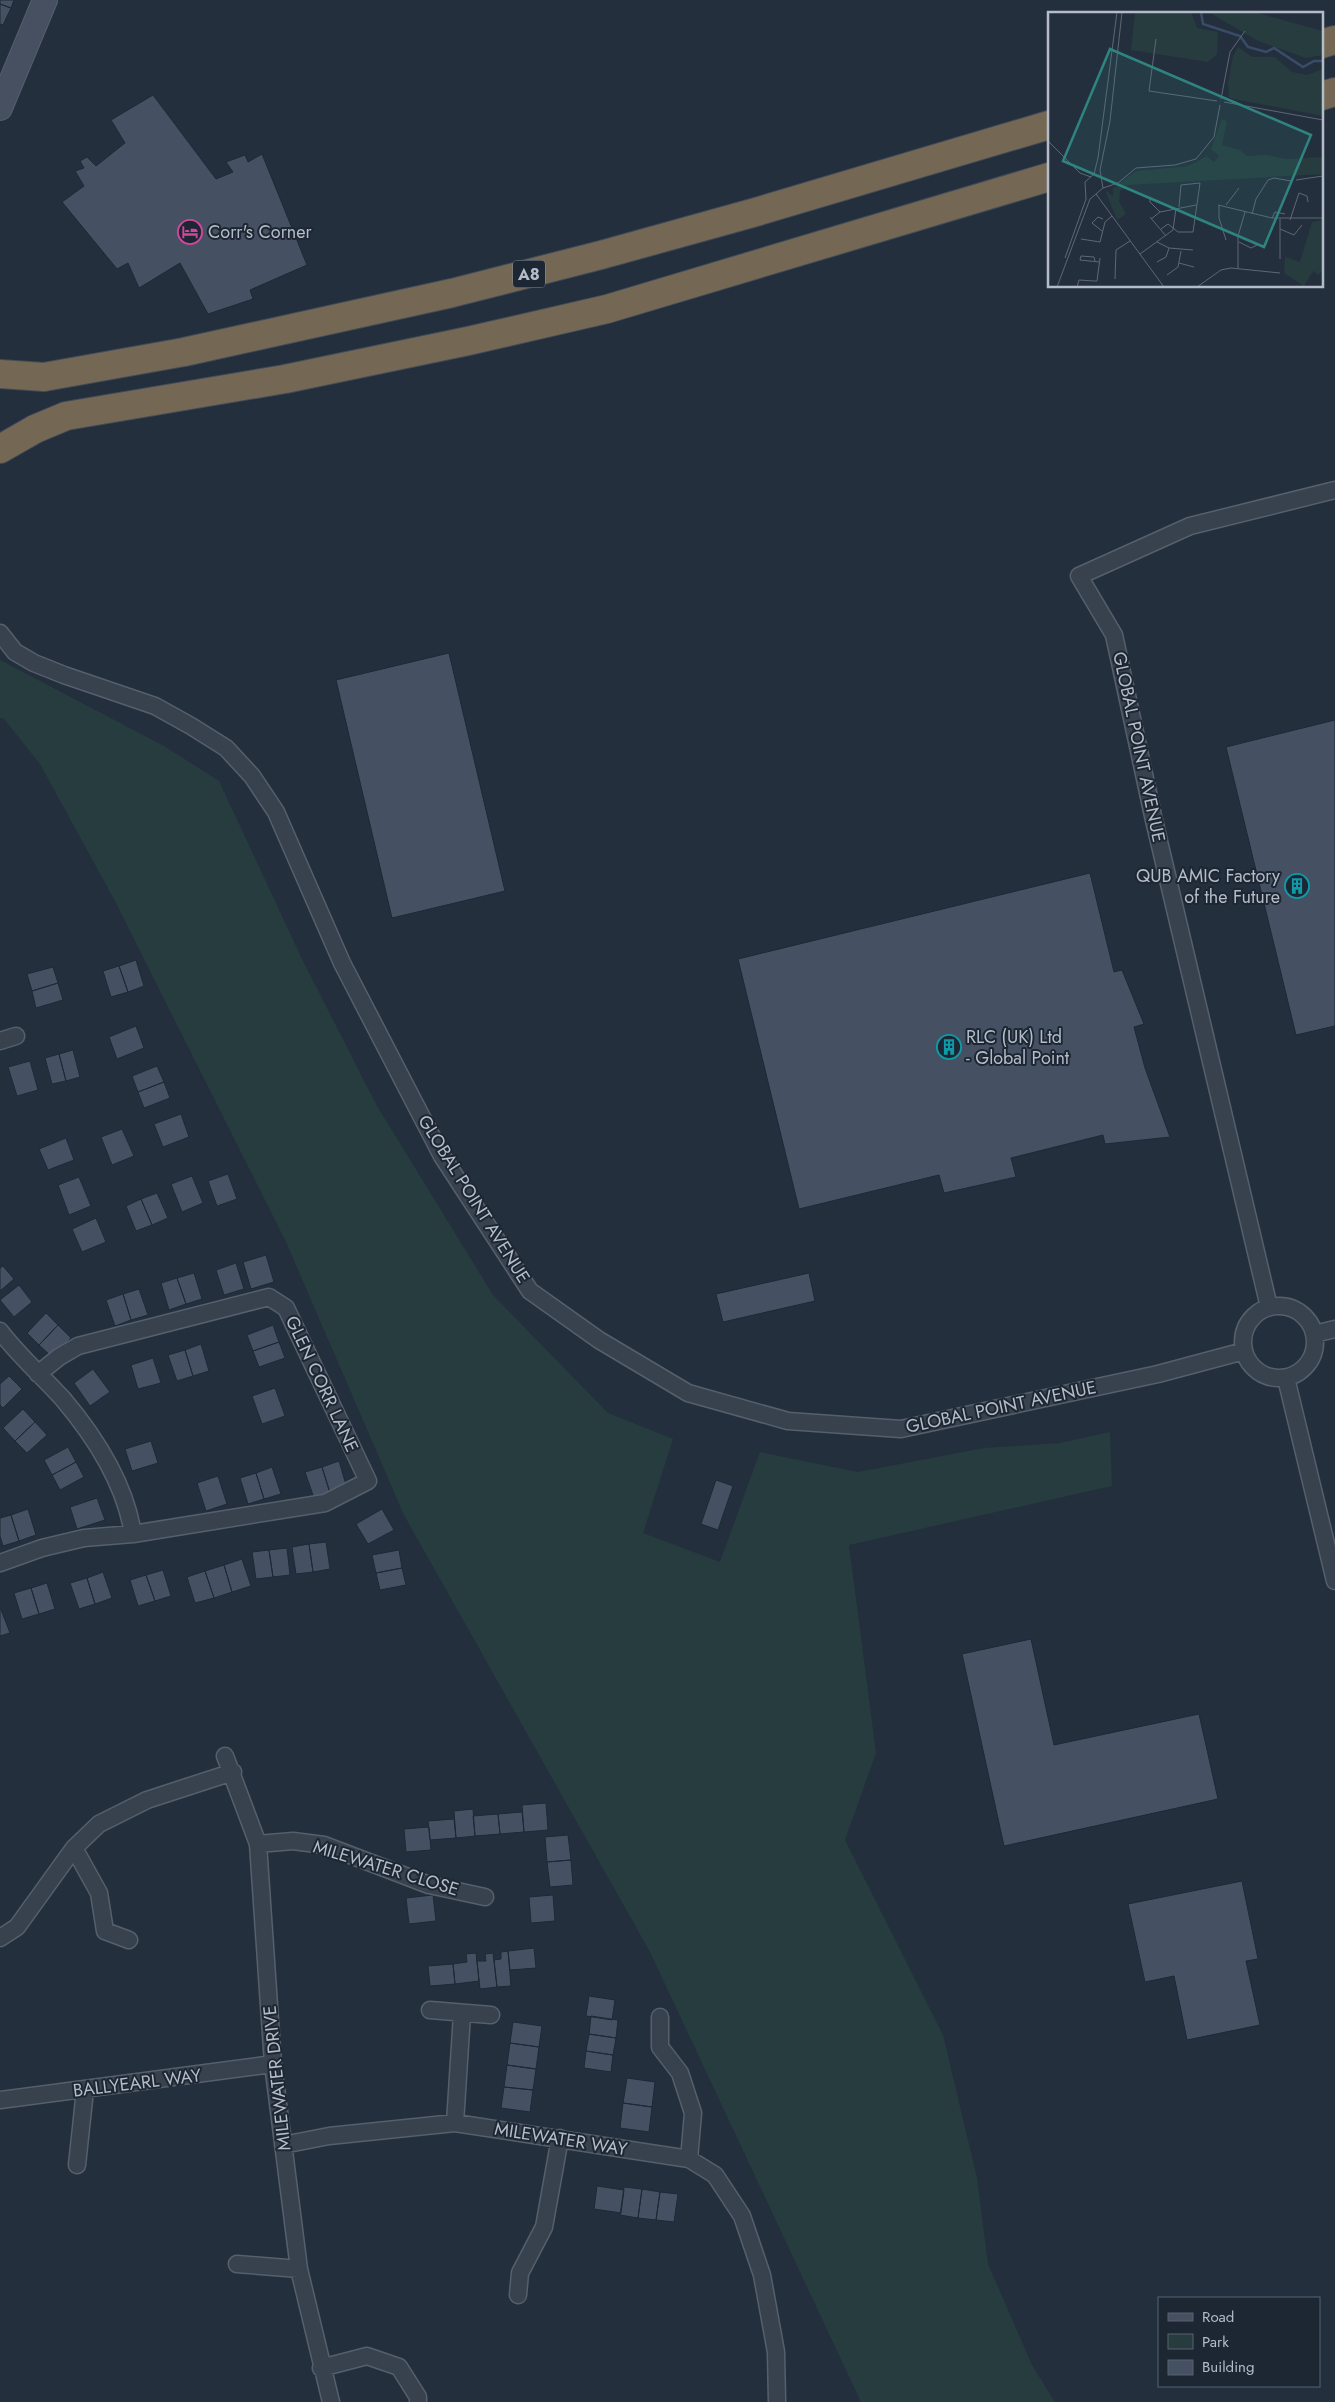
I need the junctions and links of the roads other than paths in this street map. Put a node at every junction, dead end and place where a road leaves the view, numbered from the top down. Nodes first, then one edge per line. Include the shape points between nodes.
1 (45, 0) edge
2 (1335, 40) edge
3 (1322, 44) edge
4 (1335, 92) edge
5 (1322, 96) edge
6 (0, 108) edge
7 (1048, 125) edge
8 (1048, 177) edge
9 (0, 374) edge
10 (0, 449) edge
11 (1335, 490) edge
12 (0, 632) edge
13 (16, 1036) dead end
14 (0, 1041) edge
15 (1269, 1307) junction
16 (1335, 1330) edge
17 (0, 1331) edge
18 (1314, 1334) junction
19 (5, 1350) edge
20 (1244, 1351) junction
21 (38, 1374) junction
22 (1286, 1378) junction
23 (133, 1534) junction
24 (0, 1562) edge
25 (1335, 1582) edge
26 (225, 1756) dead end
27 (232, 1772) junction
28 (258, 1844) junction
29 (74, 1848) junction
30 (485, 1897) dead end
31 (0, 1938) edge
32 (129, 1940) dead end
33 (430, 2010) dead end
34 (462, 2014) junction
35 (491, 2015) dead end
36 (660, 2017) dead end
37 (273, 2064) junction
38 (85, 2090) junction
39 (0, 2100) edge
40 (455, 2123) junction
41 (560, 2138) junction
42 (283, 2145) junction
43 (689, 2159) junction
44 (76, 2165) dead end
45 (237, 2264) dead end
46 (299, 2269) junction
47 (518, 2295) dead end
48 (321, 2368) junction
49 (777, 2401) edge
50 (331, 2402) edge
51 (418, 2402) edge

1 - 6 main road
2 - 3 highway
4 - 5 highway
7 - 9 highway, A8 via 600,256 452,293 184,352 53,376
8 - 10 highway via 607,309 295,377 66,416
11 - 15 street, GLOBAL POINT AVENUE via 1190,526 1079,576 1114,635 1153,816
12 - 20 street, GLOBAL POINT AVENUE via 15,652 34,663 155,706 191,726 226,748 252,776 276,812 342,963 433,1139 530,1291 599,1340 688,1393 788,1421 901,1429 1121,1382
13 - 14 street
15 - 18 street via 1292,1308 1310,1323
15 - 20 street via 1253,1316 1248,1324
16 - 18 street
17 - 19 street
18 - 22 street via 1314,1353 1309,1362
19 - 21 street
20 - 22 street via 1248,1361 1264,1375
21 - 23 street via 63,1400 108,1460 128,1506
21 - 23 street, GLEN CORR LANE via 78,1346 269,1297 286,1308 368,1481 325,1503
22 - 25 street
23 - 24 street via 84,1538
26 - 27 street, MILEWATER DRIVE
27 - 28 street, MILEWATER DRIVE
27 - 29 street via 147,1800 99,1824
28 - 30 street, MILEWATER CLOSE via 293,1841 324,1845 429,1885
28 - 37 street, MILEWATER DRIVE
29 - 31 street via 16,1927
29 - 32 street via 99,1893 105,1931
33 - 34 street
34 - 35 street
34 - 40 street
36 - 43 street via 660,2047 680,2073 693,2113
37 - 38 street, BALLYEARL WAY
37 - 42 street, MILEWATER DRIVE
38 - 39 street, BALLYEARL WAY
38 - 44 street
40 - 41 street, MILEWATER WAY
40 - 42 street, MILEWATER WAY via 329,2136
41 - 43 street, MILEWATER WAY
41 - 47 street via 544,2228 520,2273
42 - 46 street, MILEWATER DRIVE
43 - 49 street via 715,2175 742,2216 762,2275 776,2352
45 - 46 street
46 - 48 street, MILEWATER DRIVE
48 - 50 street, MILEWATER DRIVE
48 - 51 street via 367,2356 399,2367

